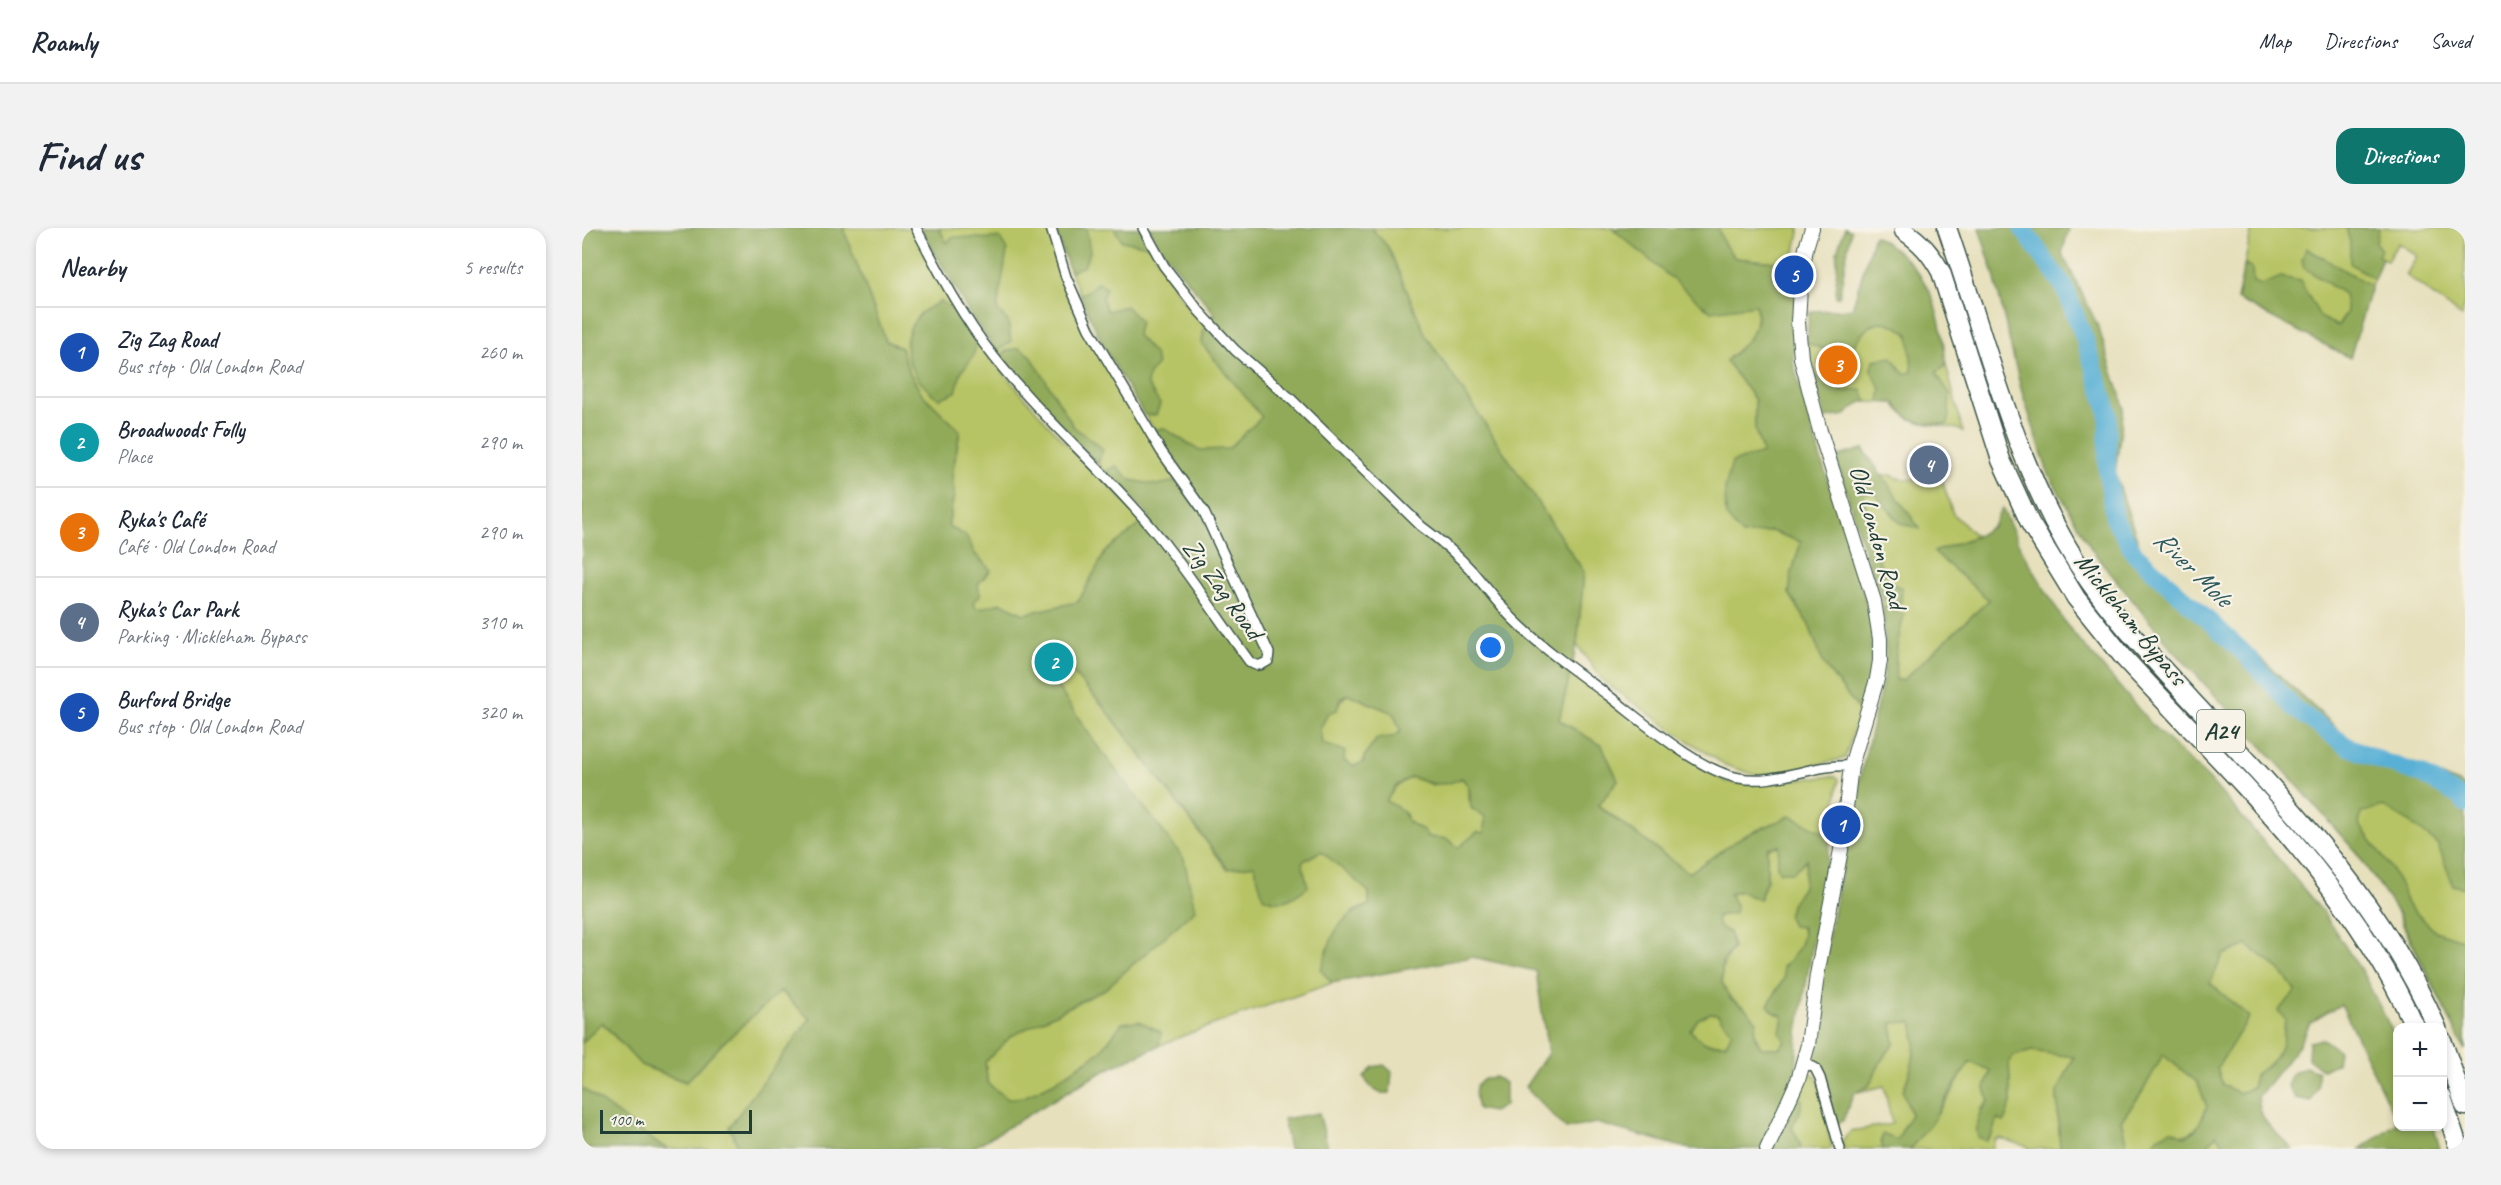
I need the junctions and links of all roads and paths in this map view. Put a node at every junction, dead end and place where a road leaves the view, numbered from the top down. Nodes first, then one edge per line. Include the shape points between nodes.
1 (916, 228) edge
2 (1052, 228) edge
3 (1143, 228) edge
4 (1812, 228) edge
5 (1947, 228) edge
6 (1905, 229) edge
7 (1851, 766) junction
8 (2412, 1023) edge
9 (2434, 1023) edge
10 (2447, 1054) edge
11 (1803, 1062) junction
12 (2465, 1106) edge
13 (2447, 1112) edge
14 (1767, 1149) edge
15 (1840, 1149) edge
16 (2459, 1149) edge

1 - 2 street, Zig Zag Road via 995,358 1153,530 1249,661 1262,666 1268,662 1269,653 1203,510 1182,485 1089,329 1066,277
3 - 7 street via 1164,266 1235,350 1421,526 1444,543 1516,622 1566,663 1690,754 1729,775 1767,778 1834,765
4 - 7 main road, Old London Road via 1800,287 1801,358 1874,601 1880,639 1877,679
5 - 9 highway, Mickleham Bypass / A24 via 2025,460 2071,553 2109,609 2349,877 2401,956
6 - 8 highway, Mickleham Bypass / A24 via 1931,254 1941,272 2001,460 2059,574 2099,630 2306,855 2365,936
7 - 11 main road, Old London Road via 1841,850
10 - 12 highway
11 - 14 main road, Old London Road
11 - 15 street via 1815,1068 1820,1078
13 - 16 highway

